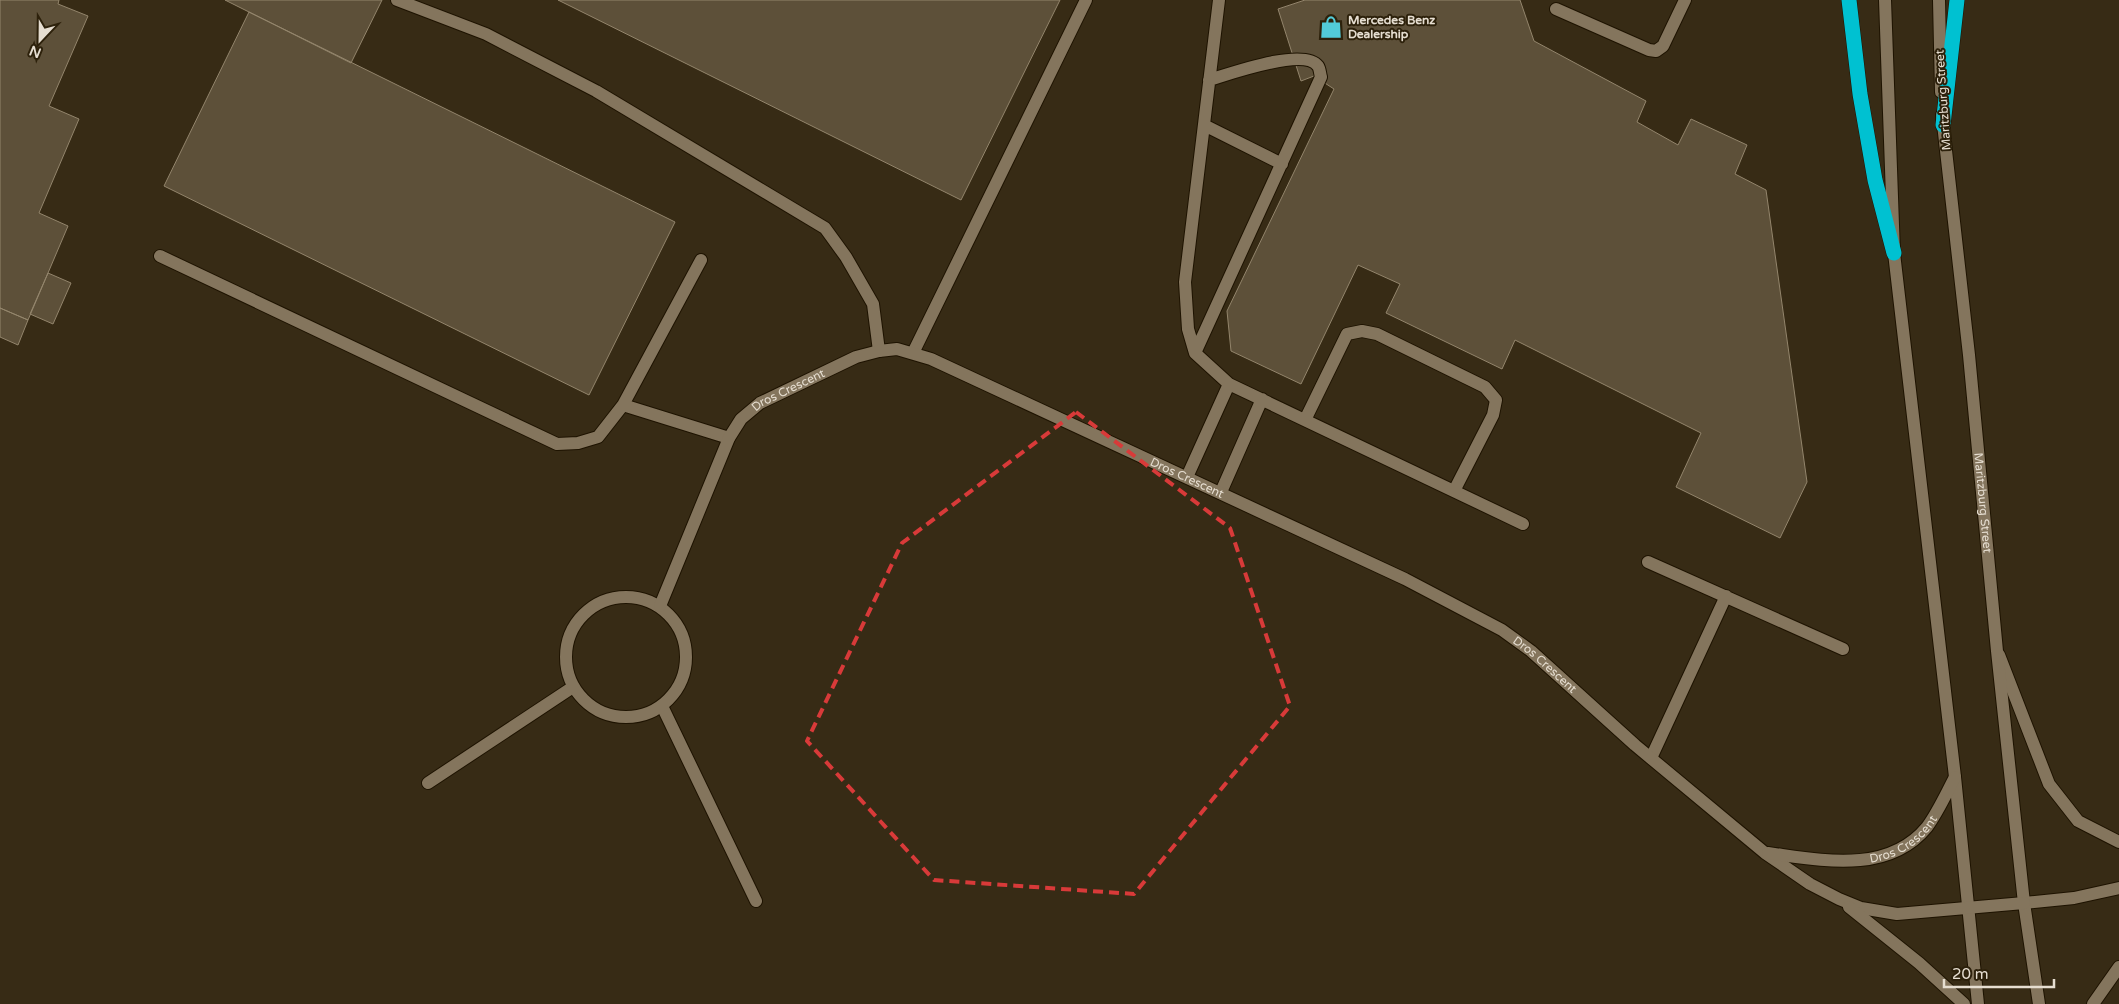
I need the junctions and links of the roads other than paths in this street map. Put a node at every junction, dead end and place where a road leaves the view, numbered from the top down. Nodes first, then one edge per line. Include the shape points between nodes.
1 (397, 0) edge
2 (1086, 0) edge
3 (1219, 0) edge
4 (1685, 0) edge
5 (1849, 0) edge
6 (1885, 0) edge
7 (1939, 0) edge
8 (1957, 0) edge
9 (1556, 10) dead end
10 (1209, 80) junction
11 (1204, 125) junction
12 (1943, 125) junction
13 (1282, 164) junction
14 (1894, 253) junction
15 (160, 256) dead end
16 (701, 260) dead end
17 (879, 350) junction
18 (913, 353) junction
19 (1195, 353) junction
20 (1230, 384) junction
21 (1262, 399) junction
22 (623, 405) junction
23 (1305, 420) junction
24 (729, 438) junction
25 (1187, 477) junction
26 (1454, 491) junction
27 (1220, 492) junction
28 (1523, 524) dead end
29 (1648, 562) dead end
30 (1726, 596) junction
31 (660, 606) junction
32 (1844, 649) dead end
33 (1997, 651) junction
34 (573, 687) junction
35 (662, 706) junction
36 (1651, 758) junction
37 (1955, 777) junction
38 (428, 783) dead end
39 (2119, 842) edge
40 (1765, 853) junction
41 (2119, 888) edge
42 (1839, 899) junction
43 (756, 901) dead end
44 (2024, 903) junction
45 (1968, 908) junction
46 (2119, 967) edge
47 (1964, 1004) edge
48 (1978, 1004) edge
49 (2039, 1004) edge
50 (2093, 1004) edge

1 - 17 street via 486,34 596,91 825,228 873,304
2 - 18 street
3 - 10 street
4 - 9 street via 1663,46 1656,51
5 - 14 highway via 1860,94
6 - 14 street
7 - 12 street, Maritzburg Street
8 - 12 highway
10 - 11 street
10 - 13 street via 1273,62 1310,60 1318,66 1321,77
11 - 13 street
11 - 19 street via 1185,282 1188,329
12 - 33 street, Maritzburg Street via 1970,355
13 - 19 street
14 - 37 street
15 - 22 street via 557,444 578,443 598,437
16 - 22 street
17 - 18 street, Dros Crescent via 897,349
17 - 24 street, Dros Crescent via 856,357 760,403 741,419
18 - 25 street, Dros Crescent
19 - 20 street
20 - 21 street
20 - 25 street
21 - 23 street
21 - 27 street
22 - 24 street
23 - 26 street
23 - 26 street via 1347,334 1362,330 1377,334 1485,387 1496,400 1493,415
24 - 31 street, Dros Crescent
25 - 27 street, Dros Crescent
26 - 28 street
27 - 36 street, Dros Crescent via 1405,579 1502,630 1531,651
29 - 30 street
30 - 32 street
30 - 36 street
31 - 34 street via 634,597 607,599 584,613 569,635 565,662
31 - 35 street via 679,628 687,656 681,684
33 - 39 street via 2049,784 2078,821
33 - 44 street, Maritzburg Street
34 - 35 street via 591,706 614,716 639,716
34 - 38 street
35 - 43 street
36 - 40 street, Dros Crescent
37 - 40 street, Dros Crescent via 1926,828 1894,851 1847,862
37 - 45 street
40 - 42 street, Dros Crescent via 1810,884
41 - 44 street, Dros Crescent via 2074,898
42 - 45 street, Dros Crescent via 1861,908 1897,914
42 - 47 street, Dros Crescent
44 - 45 street, Dros Crescent
44 - 49 street, Maritzburg Street
45 - 48 street
46 - 50 street

